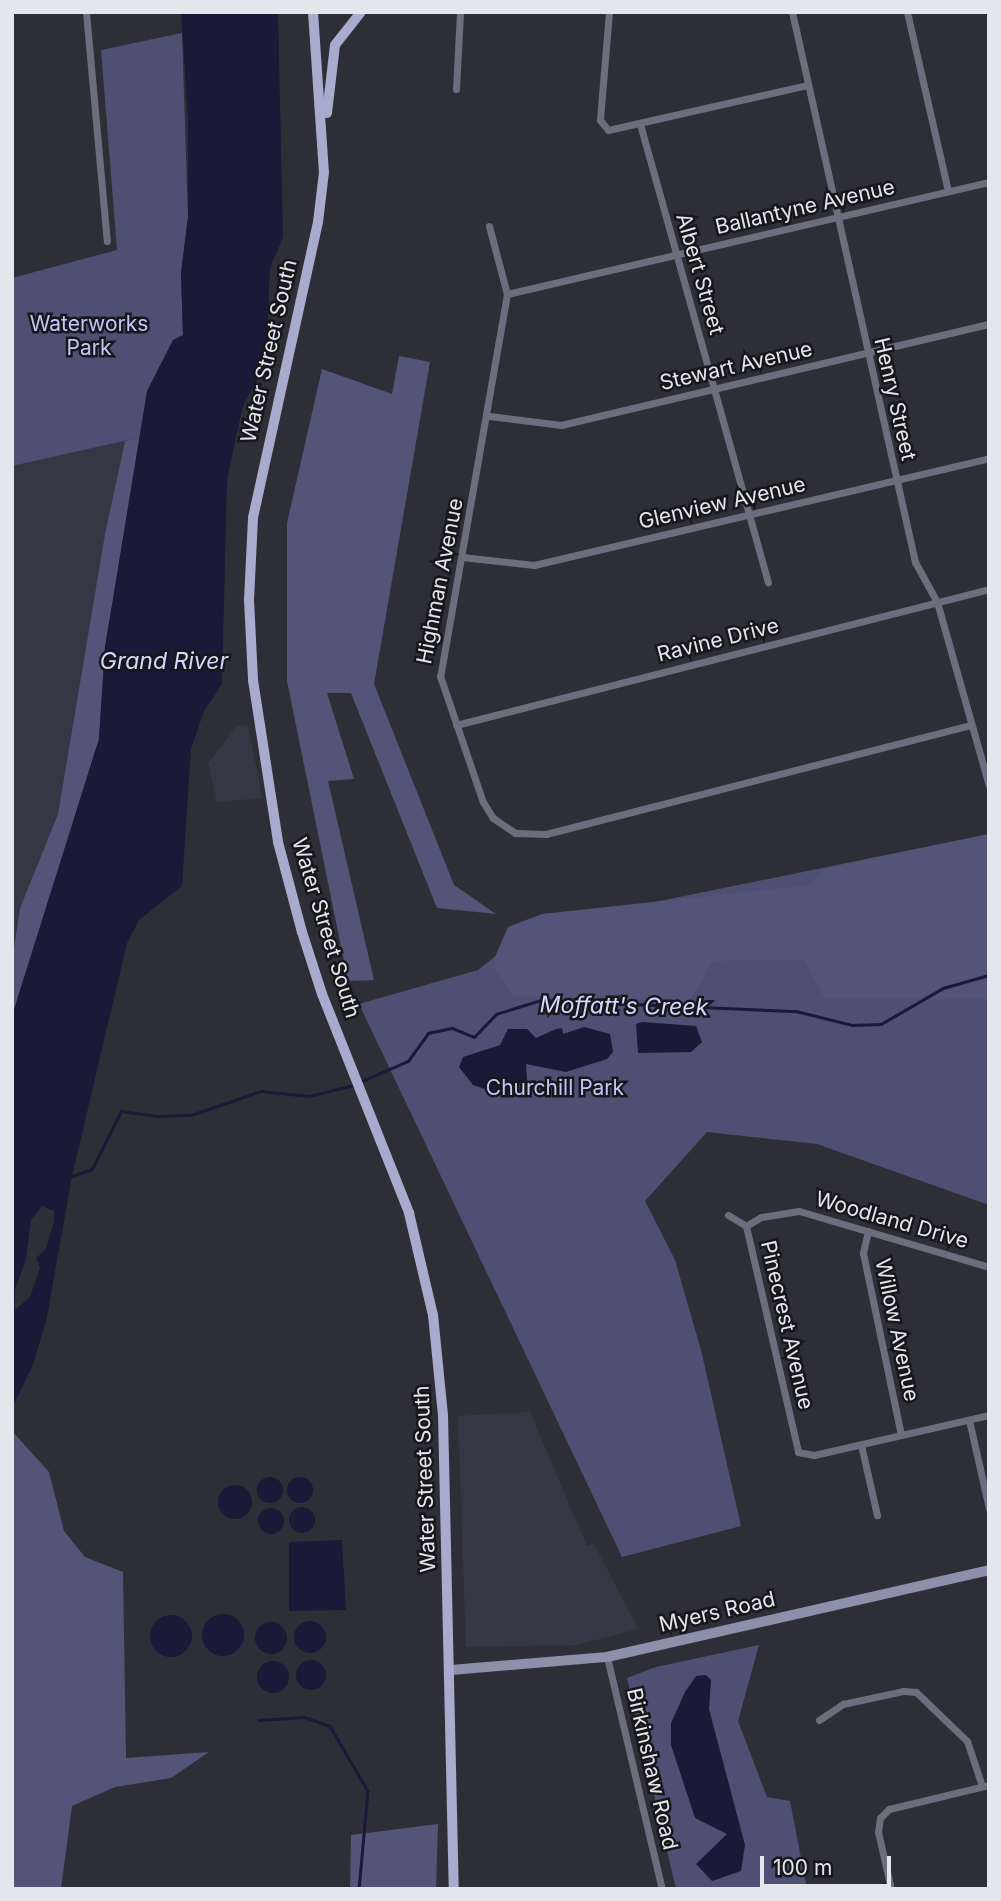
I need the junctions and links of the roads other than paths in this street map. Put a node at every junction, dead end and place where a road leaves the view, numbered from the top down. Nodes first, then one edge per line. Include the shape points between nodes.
1 (86, 12) edge
2 (313, 12) edge
3 (361, 12) edge
4 (460, 12) edge
5 (609, 12) edge
6 (792, 12) edge
7 (907, 12) edge
8 (808, 85) junction
9 (456, 89) dead end
10 (640, 124) junction
11 (324, 140) junction
12 (989, 182) edge
13 (948, 191) junction
14 (837, 218) junction
15 (489, 226) dead end
16 (107, 242) dead end
17 (677, 255) junction
18 (507, 294) junction
19 (989, 324) edge
20 (867, 353) junction
21 (714, 389) junction
22 (489, 416) junction
23 (989, 458) edge
24 (895, 480) junction
25 (749, 514) junction
26 (462, 557) junction
27 (768, 582) dead end
28 (989, 589) edge
29 (937, 602) junction
30 (456, 725) junction
31 (971, 725) junction
32 (989, 786) edge
33 (729, 1215) dead end
34 (746, 1226) junction
35 (868, 1231) junction
36 (989, 1267) edge
37 (989, 1415) edge
38 (969, 1420) junction
39 (901, 1435) junction
40 (861, 1445) junction
41 (989, 1509) edge
42 (877, 1515) dead end
43 (989, 1570) edge
44 (607, 1657) junction
45 (451, 1670) junction
46 (819, 1720) dead end
47 (985, 1785) edge
48 (454, 1889) edge
49 (662, 1889) edge
50 (891, 1889) edge

1 - 16 street
2 - 11 main road, Water Street South
3 - 11 main road via 335,44
4 - 9 street
5 - 10 street via 600,120 614,131
6 - 8 street, Henry Street
7 - 13 street
8 - 10 street
8 - 14 street, Henry Street
10 - 17 street, Albert Street
11 - 45 main road, Water Street South via 318,222 253,519 248,600 253,680 278,842 322,994 409,1213 433,1315 443,1415
12 - 13 street, Ballantyne Avenue
13 - 14 street, Ballantyne Avenue
14 - 17 street, Ballantyne Avenue
14 - 20 street, Henry Street
15 - 18 street, Highman Avenue
17 - 18 street, Ballantyne Avenue
17 - 21 street, Albert Street
18 - 22 street, Highman Avenue
19 - 20 street, Stewart Avenue
20 - 21 street, Stewart Avenue
20 - 24 street, Henry Street
21 - 22 street, Stewart Avenue via 561,425
21 - 25 street, Albert Street
22 - 26 street, Highman Avenue
23 - 24 street, Glenview Avenue
24 - 25 street, Glenview Avenue
24 - 29 street, Henry Street via 915,562
25 - 26 street, Glenview Avenue via 534,565
25 - 27 street, Albert Street
26 - 30 street, Highman Avenue via 440,676
28 - 29 street, Ravine Drive
29 - 30 street, Ravine Drive
29 - 31 street, Henry Street
30 - 31 street, Highman Avenue via 489,813 510,831 534,836
31 - 32 street, Henry Street
33 - 34 street, Pinecrest Avenue
34 - 35 street, Woodland Drive via 761,1217 799,1211
34 - 40 street, Pinecrest Avenue via 798,1452 814,1455
35 - 36 street, Woodland Drive
35 - 39 street, Willow Avenue via 863,1253
37 - 38 street
38 - 39 street
38 - 41 street
39 - 40 street
40 - 42 street
43 - 44 main road, Myers Road
44 - 45 main road, Myers Road
44 - 49 street, Birkinshaw Road
45 - 48 main road, Water Street South
46 - 47 street via 844,1704 916,1692 967,1741
47 - 50 street via 889,1809 880,1818 878,1832

